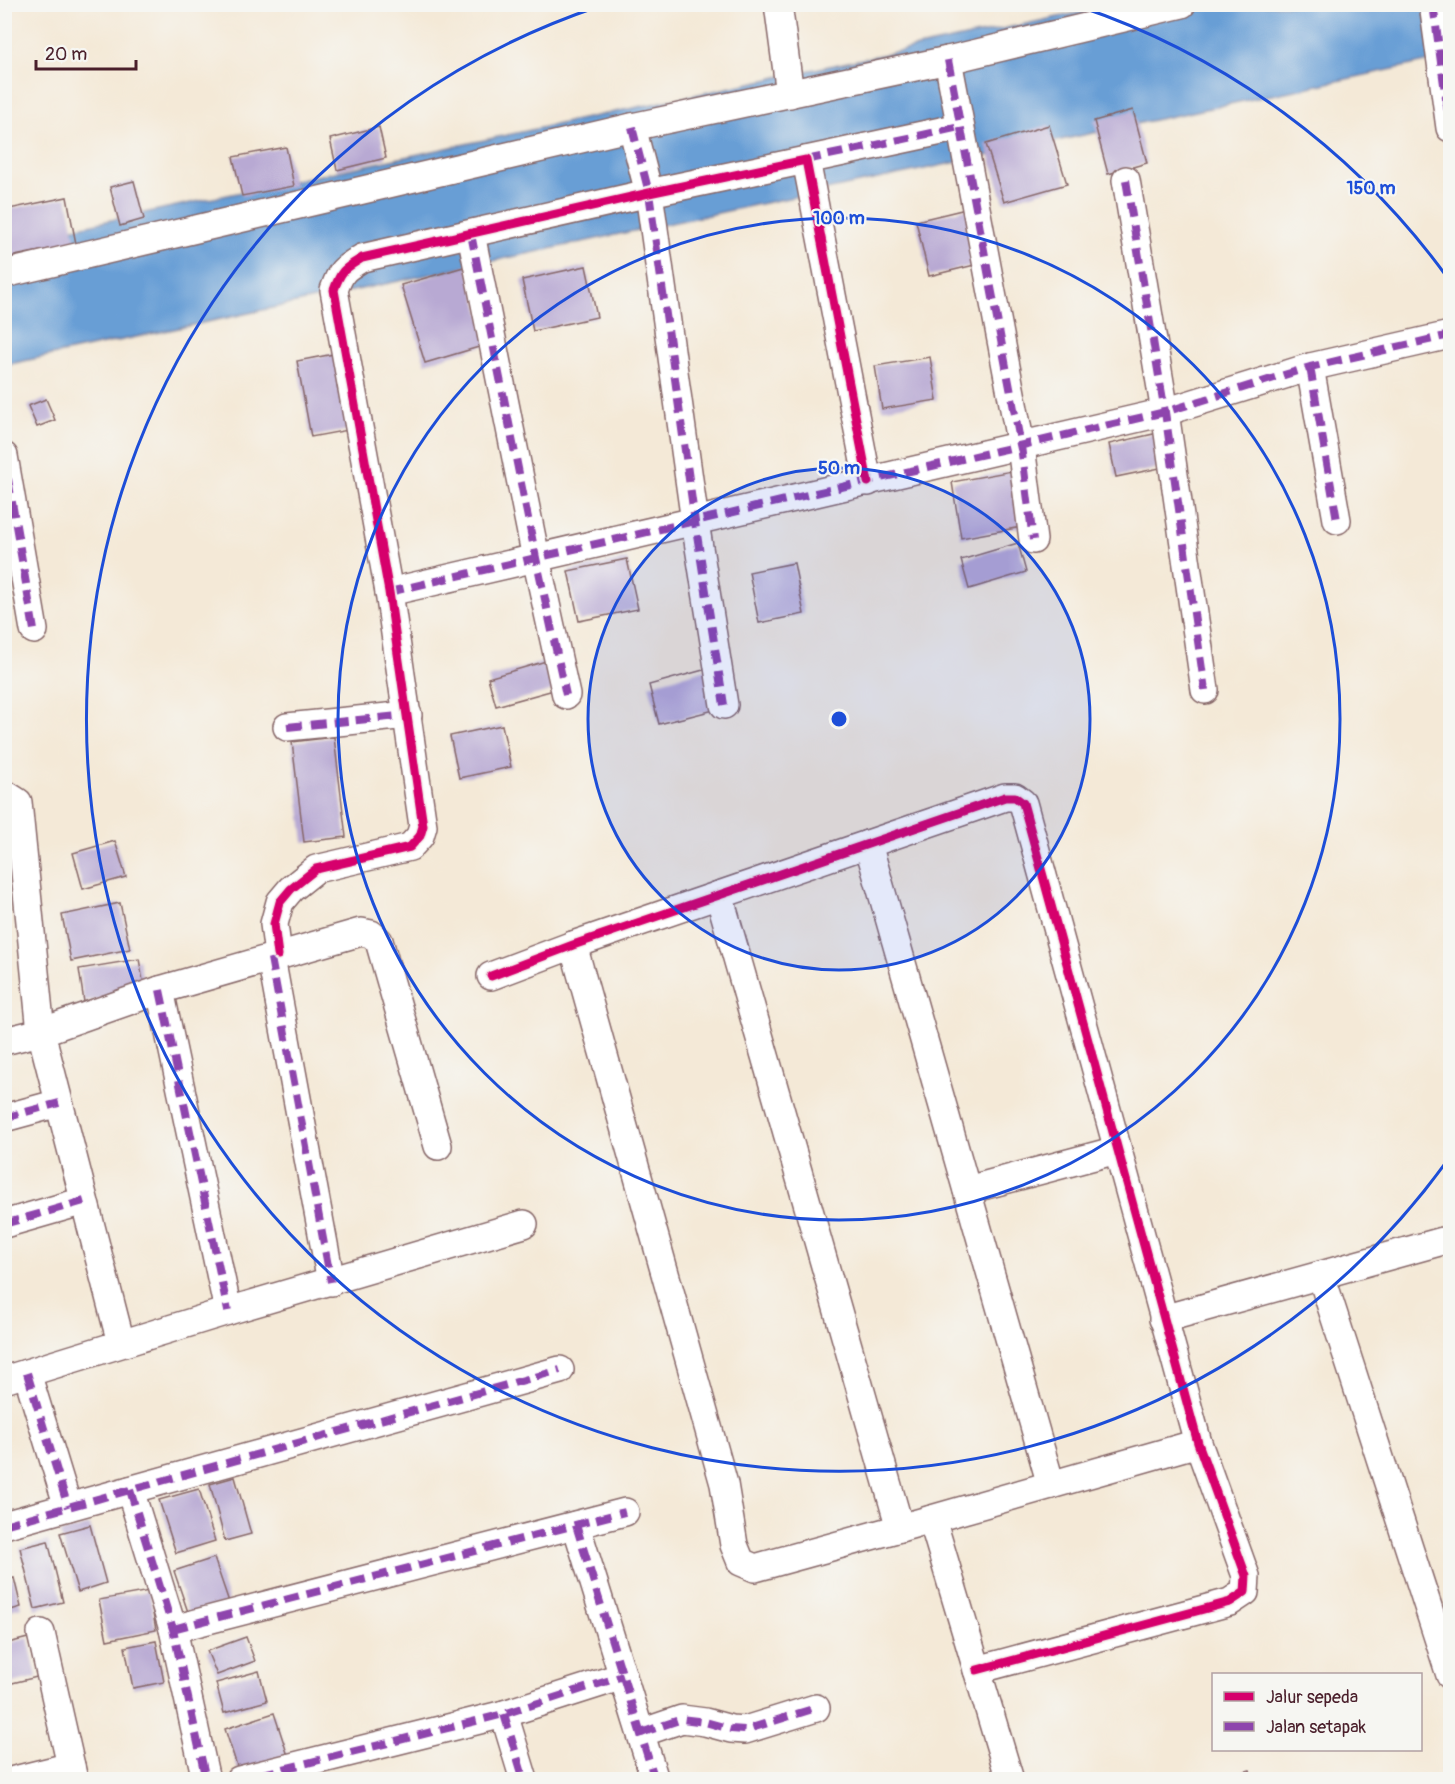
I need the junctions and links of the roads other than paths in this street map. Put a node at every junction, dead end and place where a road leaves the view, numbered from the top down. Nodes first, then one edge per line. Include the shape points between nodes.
1 (778, 4) edge
2 (1182, 4) edge
3 (1433, 5) edge
4 (949, 65) junction
5 (790, 94) junction
6 (959, 122) junction
7 (1450, 129) edge
8 (635, 140) junction
9 (806, 160) junction
10 (1126, 180) dead end
11 (648, 190) junction
12 (471, 234) junction
13 (4, 274) edge
14 (1450, 335) edge
15 (1310, 367) junction
16 (1165, 412) junction
17 (1021, 446) junction
18 (4, 456) edge
19 (868, 482) junction
20 (1336, 520) dead end
21 (695, 522) junction
22 (1033, 540) dead end
23 (536, 558) junction
24 (389, 592) junction
25 (33, 630) dead end
26 (1205, 690) dead end
27 (566, 695) dead end
28 (724, 705) dead end
29 (408, 715) junction
30 (287, 727) dead end
31 (4, 793) edge
32 (868, 844) junction
33 (719, 895) junction
34 (573, 945) junction
35 (275, 956) junction
36 (491, 975) dead end
37 (160, 990) junction
38 (41, 1032) junction
39 (4, 1041) edge
40 (59, 1103) junction
41 (4, 1118) edge
42 (438, 1146) dead end
43 (1117, 1150) junction
44 (967, 1190) junction
45 (84, 1201) junction
46 (4, 1224) edge
47 (524, 1224) dead end
48 (1450, 1239) edge
49 (1321, 1275) junction
50 (331, 1281) junction
51 (228, 1311) junction
52 (1163, 1319) junction
53 (121, 1343) junction
54 (560, 1370) dead end
55 (16, 1376) edge
56 (1198, 1443) junction
57 (1051, 1485) junction
58 (130, 1490) junction
59 (68, 1507) junction
60 (625, 1512) dead end
61 (932, 1519) junction
62 (4, 1525) edge
63 (576, 1525) junction
64 (900, 1528) junction
65 (173, 1629) junction
66 (41, 1633) dead end
67 (977, 1670) junction
68 (1450, 1675) edge
69 (622, 1676) junction
70 (816, 1708) dead end
71 (504, 1714) junction
72 (641, 1733) junction
73 (73, 1773) edge
74 (14, 1779) edge
75 (206, 1779) edge
76 (239, 1779) edge
77 (524, 1779) edge
78 (655, 1779) edge
79 (1010, 1779) edge

1 - 5 street
2 - 4 street
3 - 7 street
4 - 5 street
4 - 6 street
5 - 8 street
6 - 9 street
6 - 17 street
8 - 11 street
8 - 13 street
9 - 11 street
9 - 19 street
10 - 16 street
11 - 12 street
11 - 21 street
12 - 23 street
12 - 24 street via 362,258 339,275 334,291
14 - 15 street
15 - 16 street
15 - 20 street
16 - 17 street
16 - 26 street
17 - 19 street
17 - 22 street
18 - 25 street
19 - 21 street
21 - 23 street
21 - 28 street
23 - 24 street
23 - 27 street
24 - 29 street
29 - 30 street
29 - 35 street via 423,826 420,836 410,847 316,869 291,889 280,902 274,924
31 - 38 street via 18,802
32 - 33 street
32 - 43 street via 1005,797 1015,797 1023,803
32 - 44 street
33 - 34 street
33 - 64 street
34 - 36 street
34 - 64 street via 724,1484 734,1545 741,1562 755,1568
35 - 37 street
35 - 42 street via 361,932 379,941
35 - 50 street
37 - 38 street
37 - 51 street
38 - 39 street
38 - 40 street
40 - 41 street
40 - 45 street
43 - 44 street
43 - 52 street
44 - 57 street
45 - 46 street
45 - 53 street
47 - 50 street
48 - 49 street
49 - 52 street
49 - 68 street
50 - 51 street
51 - 53 street
52 - 56 street
53 - 55 street
54 - 58 street
55 - 59 street
56 - 57 street
56 - 67 street via 1246,1575 1245,1592 1230,1602
57 - 61 street
58 - 59 street
58 - 65 street
59 - 62 street
60 - 63 street
61 - 64 street
61 - 67 street
63 - 65 street
63 - 69 street
65 - 75 street
66 - 73 street
67 - 79 street
69 - 71 street
69 - 72 street
70 - 72 street via 745,1730 682,1719
71 - 76 street
71 - 77 street
72 - 78 street
73 - 74 street

